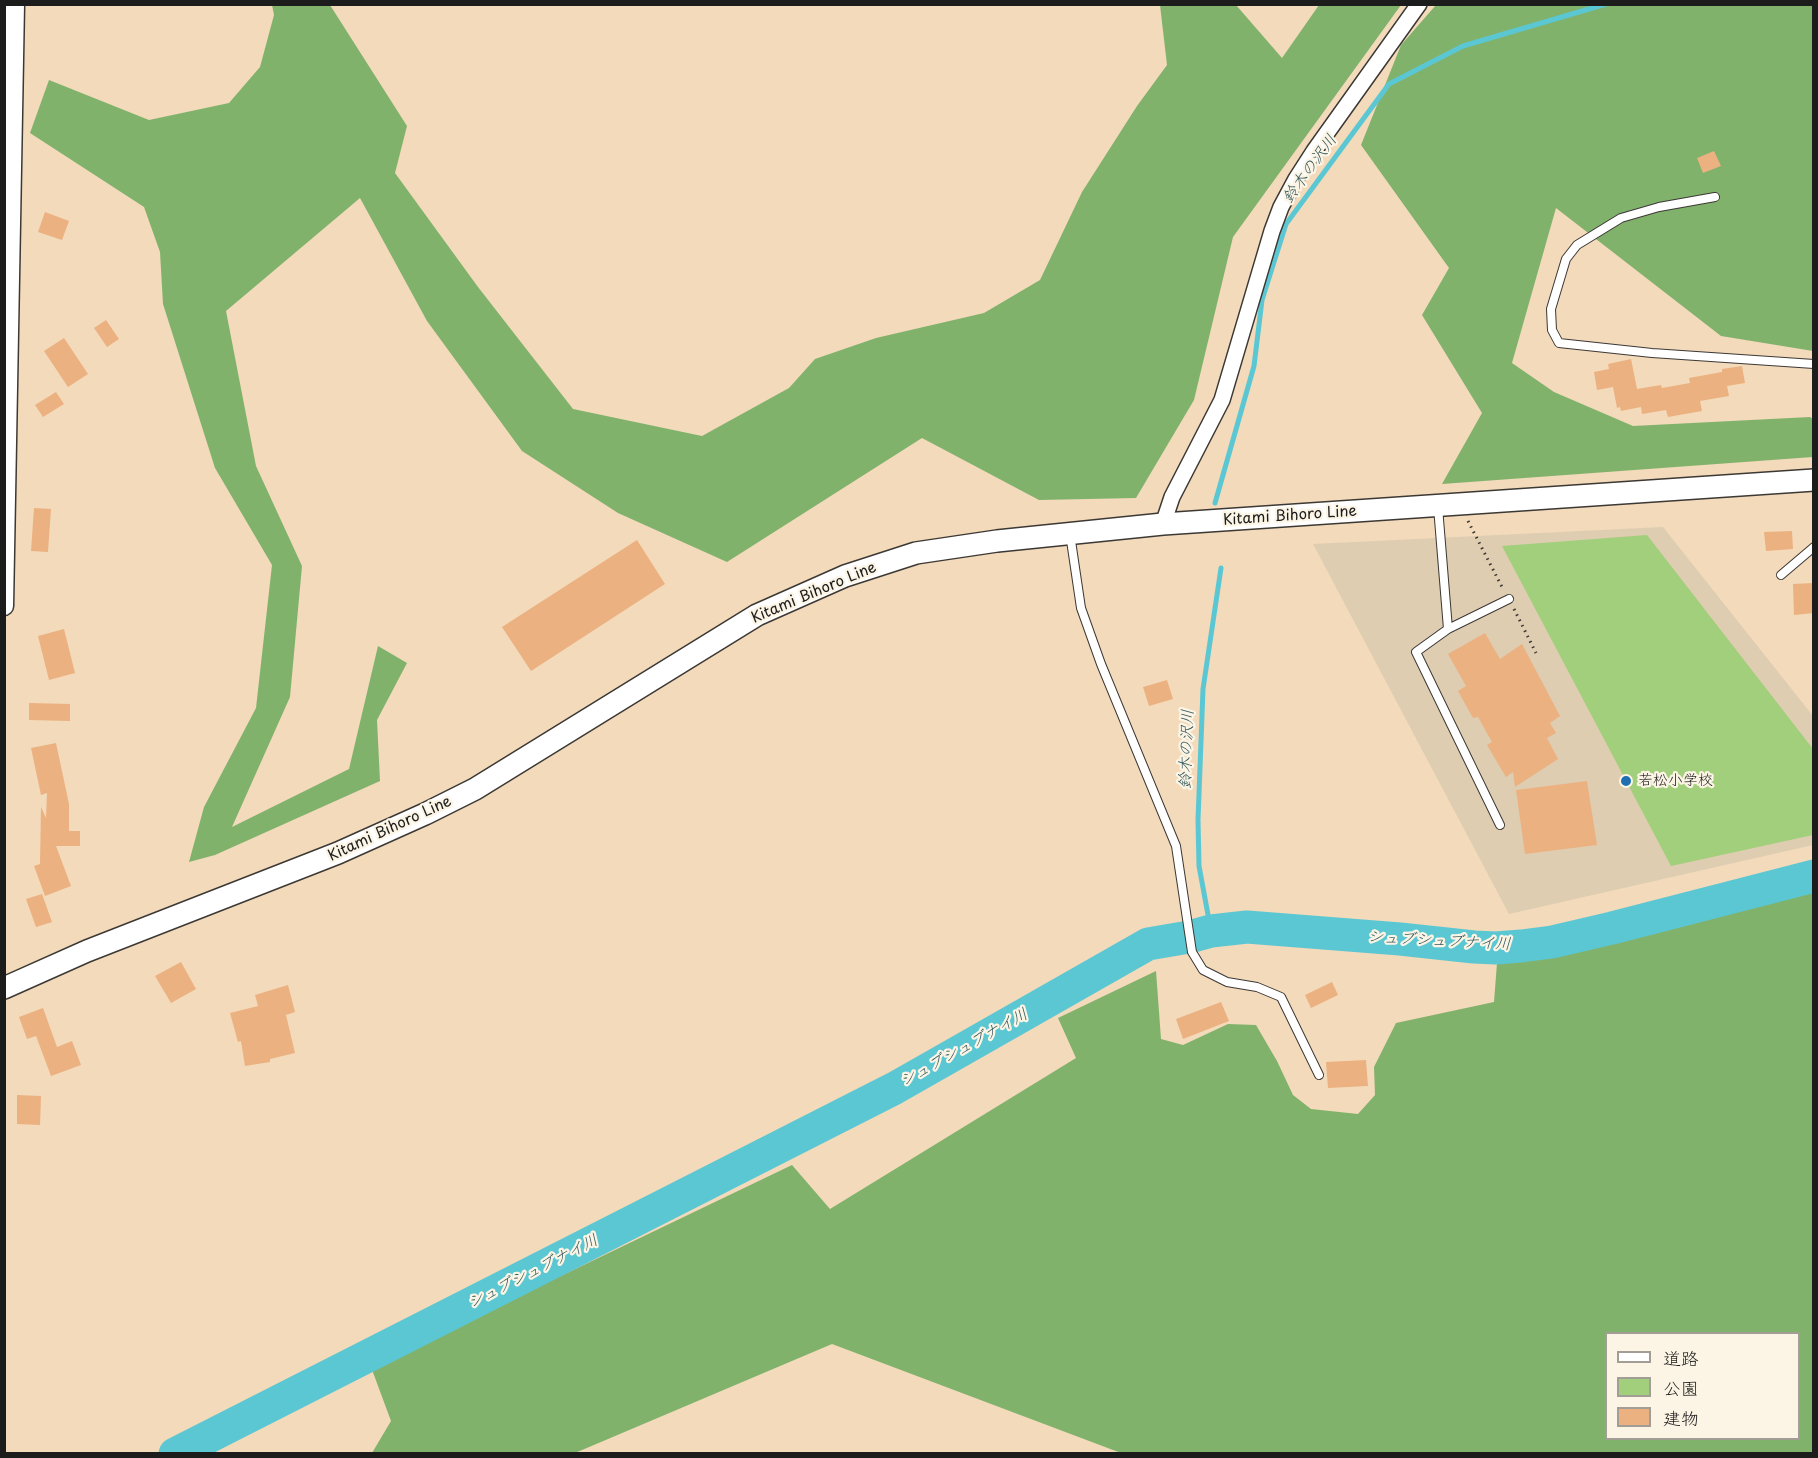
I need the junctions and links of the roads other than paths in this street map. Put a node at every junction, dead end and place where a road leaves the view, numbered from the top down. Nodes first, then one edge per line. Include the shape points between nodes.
1 (15, 4) edge
2 (1419, 4) edge
3 (1715, 197) dead end
4 (1814, 364) edge
5 (1814, 480) edge
6 (1449, 504) junction
7 (1163, 524) junction
8 (1070, 534) junction
9 (1814, 547) edge
10 (1781, 575) dead end
11 (1509, 599) road end
12 (4, 606) edge
13 (1448, 629) junction
14 (1500, 825) dead end
15 (4, 988) edge
16 (1319, 1075) dead end

1 - 12 street
2 - 7 street via 1314,151 1281,207 1222,400 1172,497
3 - 4 lane via 1621,218 1576,245 1566,259 1551,309 1552,330 1559,343
5 - 6 main road, Kitami Bihoro Line
6 - 7 main road, Kitami Bihoro Line
6 - 13 lane
7 - 8 main road, Kitami Bihoro Line
8 - 15 main road, Kitami Bihoro Line via 916,553 845,576 757,615 445,804 338,853 87,951
8 - 16 lane via 1081,608 1176,846 1192,952 1203,970 1227,982 1257,987 1281,997
9 - 10 lane
11 - 13 lane
13 - 14 lane via 1416,652

